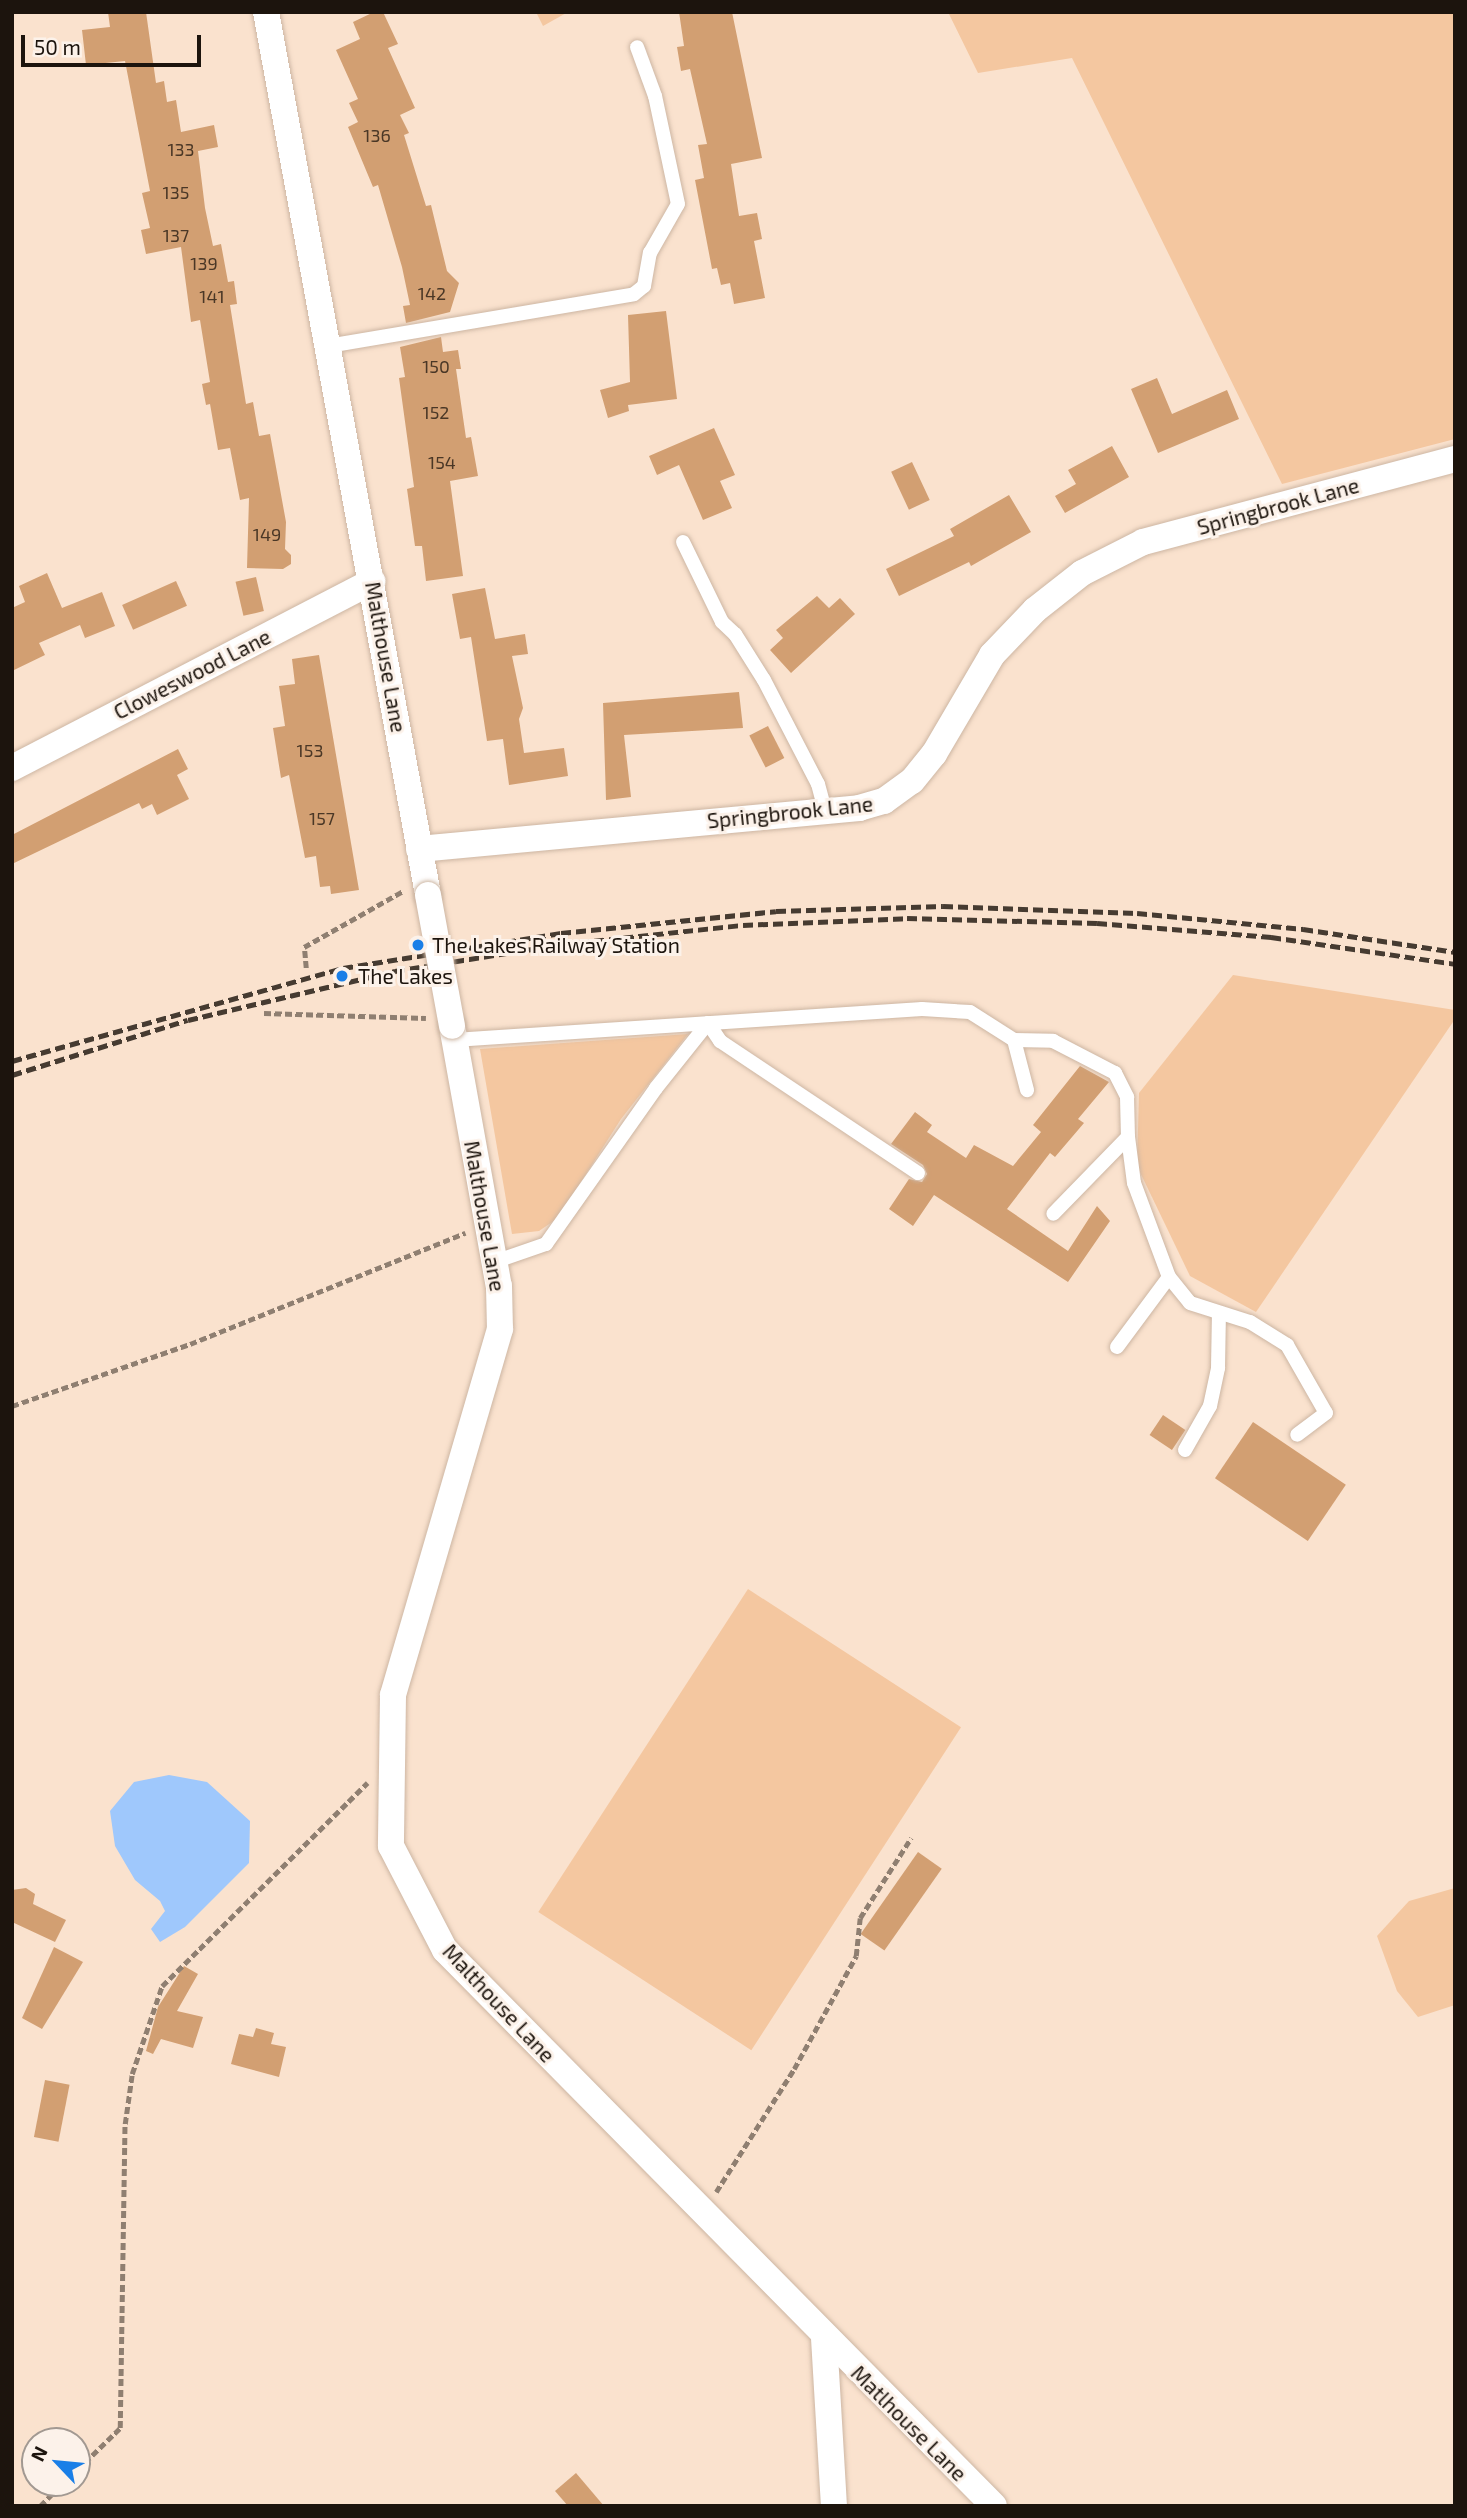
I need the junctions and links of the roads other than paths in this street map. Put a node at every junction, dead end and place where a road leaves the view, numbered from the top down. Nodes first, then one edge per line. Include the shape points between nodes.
1 (266, 12) edge
2 (637, 47) dead end
3 (328, 346) junction
4 (1455, 459) edge
5 (682, 542) dead end
6 (373, 581) junction
7 (12, 768) edge
8 (825, 810) junction
9 (419, 849) junction
10 (448, 1028) junction
11 (1013, 1040) junction
12 (1027, 1090) dead end
13 (1128, 1137) junction
14 (918, 1173) dead end
15 (1053, 1214) dead end
16 (495, 1262) junction
17 (1169, 1278) junction
18 (1219, 1313) junction
19 (1117, 1347) dead end
20 (1297, 1435) dead end
21 (1185, 1450) dead end
22 (824, 2338) junction
23 (834, 2506) edge
24 (994, 2506) edge

1 - 3 street, Malthouse Lane
2 - 3 lane via 655,96 678,204 650,253 644,286 634,294
3 - 6 street, Malthouse Lane
4 - 8 street, Springbrook Lane via 1143,542 1082,573 1035,610 992,655 934,754 912,781 884,801
5 - 8 lane via 722,622 764,680 818,784
6 - 7 street, Cloweswood Lane
6 - 9 street, Malthouse Lane
8 - 9 street, Springbrook Lane
9 - 10 street, Malthouse Lane, bridge via 420,890
10 - 11 lane via 922,1009 970,1012
10 - 16 street, Malthouse Lane
11 - 12 lane
11 - 13 lane via 1053,1041 1115,1073 1127,1097
13 - 15 lane
13 - 17 lane via 1134,1183
14 - 16 lane via 720,1041 708,1023 656,1088 546,1244
16 - 22 street, Malthouse Lane via 500,1329 393,1695 391,1846 445,1950
17 - 18 lane via 1191,1303
17 - 19 lane
18 - 20 lane via 1250,1322 1287,1345 1326,1413
18 - 21 lane via 1218,1368 1210,1406
22 - 23 street
22 - 24 street, Matlhouse Lane

